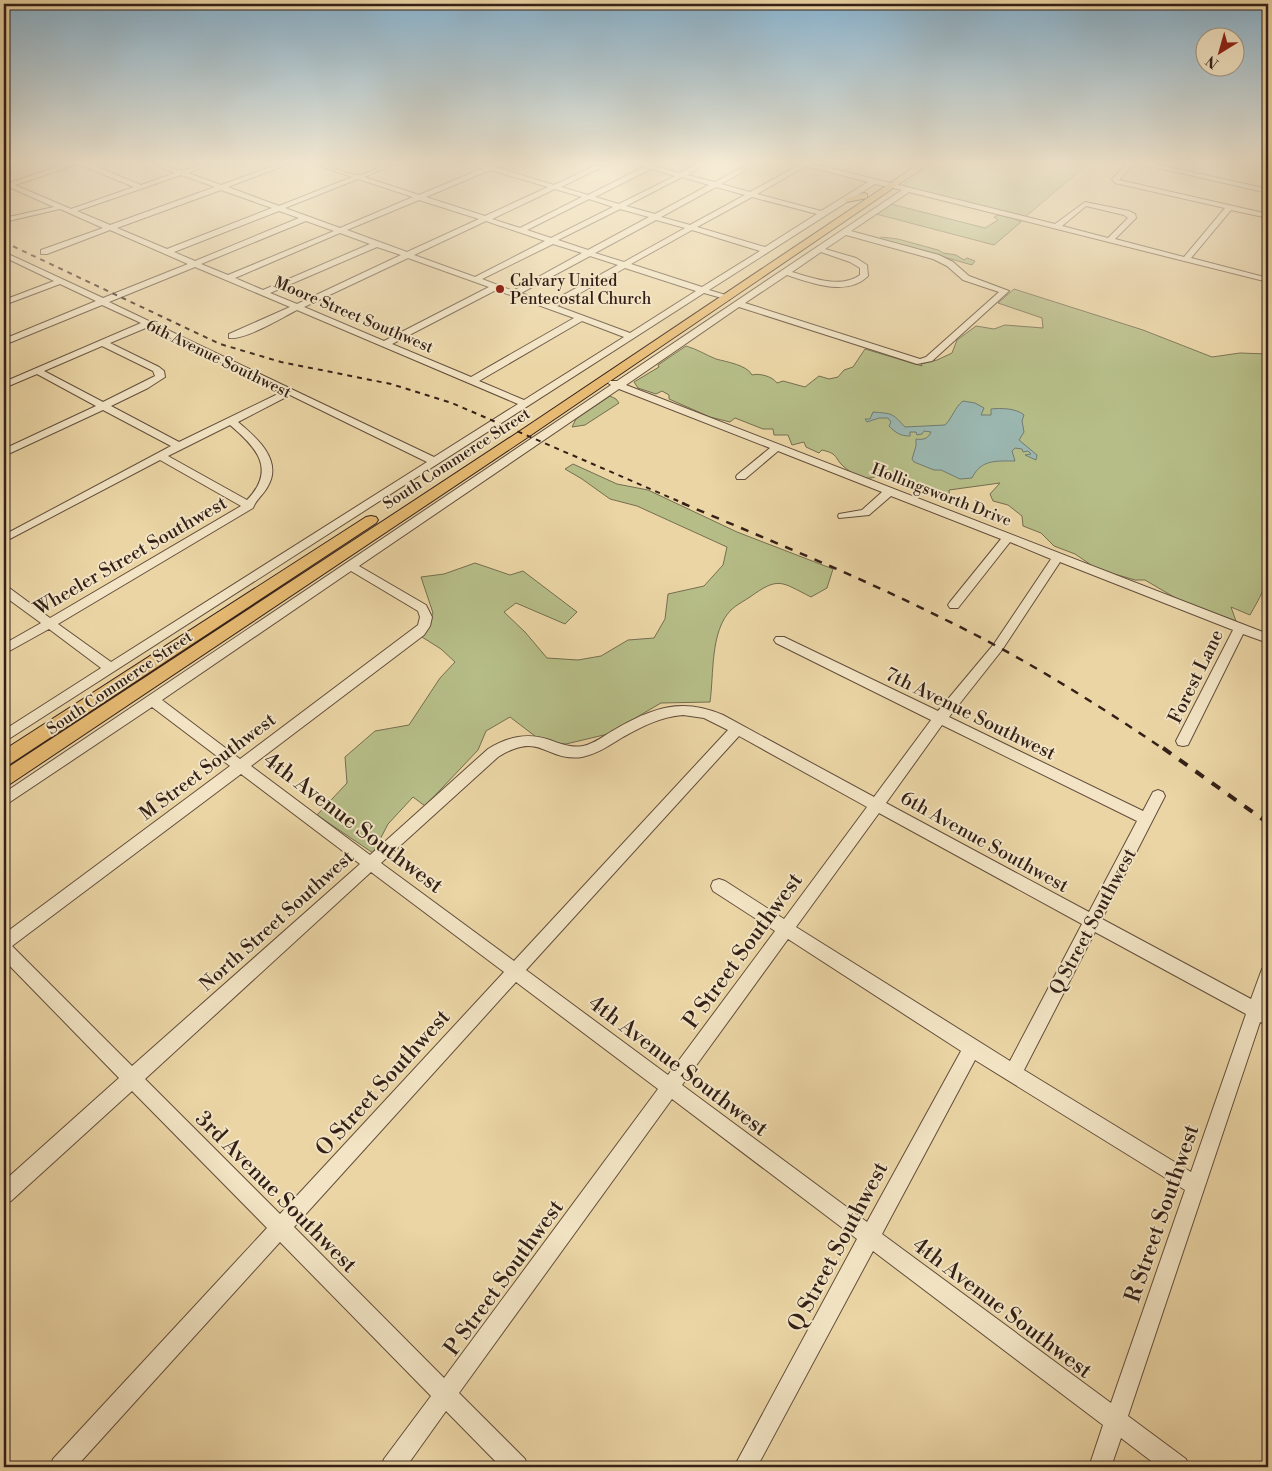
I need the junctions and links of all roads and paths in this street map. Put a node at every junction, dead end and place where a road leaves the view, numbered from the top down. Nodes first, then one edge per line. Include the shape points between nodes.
1 (96, 232) edge
2 (119, 232) edge
3 (218, 232) edge
4 (273, 232) edge
5 (338, 232) edge
6 (342, 232) edge
7 (458, 232) edge
8 (522, 232) edge
9 (569, 232) edge
10 (628, 232) edge
11 (684, 232) edge
12 (703, 232) edge
13 (795, 232) edge
14 (824, 232) edge
15 (827, 232) edge
16 (845, 232) joint
17 (1075, 232) edge
18 (1118, 232) edge
19 (1209, 232) edge
20 (1110, 240) junction
21 (551, 241) junction
22 (376, 244) junction
23 (766, 250) junction
24 (819, 250) junction
25 (44, 252) dead end
26 (167, 252) junction
27 (588, 253) junction
28 (4, 254) edge
29 (407, 255) junction
30 (1186, 259) junction
31 (196, 264) junction
32 (624, 265) junction
33 (785, 272) junction
34 (228, 278) junction
35 (475, 280) junction
36 (1268, 280) edge
37 (61, 281) junction
38 (767, 284) junction
39 (743, 286) junction
40 (495, 287) junction
41 (263, 292) junction
42 (513, 294) junction
43 (720, 296) junction
44 (104, 301) junction
45 (4, 303) edge
46 (299, 307) junction
47 (549, 307) junction
48 (581, 318) junction
49 (149, 323) junction
50 (232, 336) dead end
51 (631, 336) junction
52 (4, 342) edge
53 (104, 343) junction
54 (385, 344) junction
55 (615, 359) junction
56 (36, 371) junction
57 (603, 379) junction
58 (471, 381) junction
59 (5, 384) edge
60 (618, 385) junction
61 (289, 392) junction
62 (526, 404) junction
63 (103, 406) junction
64 (231, 421) junction
65 (179, 446) junction
66 (777, 447) junction
67 (4, 453) edge
68 (160, 456) junction
69 (435, 462) junction
70 (741, 477) dead end
71 (889, 492) junction
72 (249, 506) junction
73 (843, 516) dead end
74 (1008, 537) junction
75 (4, 539) edge
76 (1058, 557) junction
77 (351, 566) junction
78 (4, 590) edge
79 (954, 605) dead end
80 (49, 624) junction
81 (1240, 628) junction
82 (1268, 639) edge
83 (780, 640) dead end
84 (4, 650) edge
85 (111, 669) junction
86 (152, 700) junction
87 (680, 710) joint
88 (940, 718) junction
89 (737, 729) junction
90 (4, 737) edge
91 (1183, 741) dead end
92 (4, 759) edge
93 (239, 766) junction
94 (4, 779) edge
95 (1158, 796) dead end
96 (4, 800) edge
97 (877, 804) junction
98 (1146, 819) junction
99 (369, 863) junction
100 (720, 886) dead end
101 (1092, 922) junction
102 (785, 930) junction
103 (4, 943) edge
104 (4, 949) edge
105 (514, 972) junction
106 (1268, 974) edge
107 (1262, 1014) edge
108 (972, 1048) junction
109 (1013, 1073) junction
110 (132, 1078) junction
111 (670, 1088) junction
112 (1196, 1186) junction
113 (4, 1194) edge
114 (280, 1228) junction
115 (870, 1237) junction
116 (445, 1395) junction
117 (1115, 1421) junction
118 (61, 1467) edge
119 (392, 1467) edge
120 (517, 1467) edge
121 (745, 1467) edge
122 (1100, 1467) edge
123 (1178, 1467) edge

1 - 25 street
2 - 26 street, Moore Street Southwest
3 - 26 street
4 - 31 street
5 - 34 street
6 - 22 street
7 - 29 street
8 - 21 street
9 - 21 street
10 - 27 street
11 - 32 street
12 - 23 street
13 - 23 street
14 - 43 main road, South Commerce Street
15 - 39 main road, South Commerce Street
16 - 24 street
16 - 43 street via 941,259 966,278 1005,291 924,362
17 - 20 street
18 - 20 street
19 - 30 street
20 - 30 street
21 - 27 street
21 - 35 street
22 - 29 street
22 - 41 street
23 - 43 street
24 - 33 street
24 - 33 street via 858,262 864,267 864,276 850,283 831,284
26 - 31 street, Moore Street Southwest
27 - 32 street
27 - 42 street
28 - 37 street, 6th Avenue Southwest
29 - 35 street
29 - 46 street
30 - 36 street
31 - 34 street, Moore Street Southwest
31 - 44 street
32 - 43 street
32 - 47 street
33 - 38 street
34 - 41 street, Moore Street Southwest
35 - 40 street
37 - 44 street, 6th Avenue Southwest
37 - 45 street
38 - 39 main road
38 - 43 street
39 - 43 main road, South Commerce Street
40 - 42 street
40 - 54 street
41 - 46 street, Moore Street Southwest
42 - 47 street
43 - 51 street
43 - 55 main road, South Commerce Street
43 - 57 main road, South Commerce Street
43 - 60 street
44 - 49 street, 6th Avenue Southwest
44 - 52 street
46 - 50 street
46 - 54 street, Moore Street Southwest
47 - 48 street
48 - 51 street
48 - 58 street
49 - 53 street
49 - 61 street, 6th Avenue Southwest
51 - 62 street
53 - 56 street
53 - 63 street via 161,374 158,379
54 - 58 street, Moore Street Southwest
55 - 57 main road
55 - 92 main road, South Commerce Street
56 - 59 street
56 - 63 street
57 - 60 street, Hollingsworth Drive
57 - 94 main road, South Commerce Street
58 - 62 street, Moore Street Southwest
60 - 66 street, Hollingsworth Drive
60 - 77 street
61 - 64 street
61 - 69 street, 6th Avenue Southwest
62 - 69 street
63 - 65 street
63 - 67 street
64 - 65 street
64 - 72 street via 263,451 268,463 265,484
65 - 68 street
66 - 70 street
66 - 71 street, Hollingsworth Drive
68 - 72 street
68 - 75 street
69 - 85 street
71 - 73 street via 865,514
71 - 74 street, Hollingsworth Drive
72 - 80 street, Wheeler Street Southwest
74 - 76 street, Hollingsworth Drive
74 - 79 street
76 - 81 street, Hollingsworth Drive
76 - 88 street, P Street Southwest via 998,647
77 - 86 street
77 - 93 street, M Street Southwest via 417,605 427,616 424,627
78 - 80 street
80 - 84 street, Wheeler Street Southwest
80 - 85 street
81 - 82 street, Hollingsworth Drive
81 - 91 street, Forest Lane
83 - 88 street, 7th Avenue Southwest
85 - 90 street
86 - 93 street, 4th Avenue Southwest
86 - 96 street
87 - 89 street, 6th Avenue Southwest via 712,716
87 - 99 street, North Street Southwest via 657,713 582,752 564,752 534,740 503,747 481,762
88 - 97 street, P Street Southwest
88 - 98 street, 7th Avenue Southwest
89 - 97 street, 6th Avenue Southwest
89 - 105 street, O Street Southwest
93 - 99 street, 4th Avenue Southwest
93 - 103 street, M Street Southwest
95 - 98 street, Q Street Southwest
97 - 101 street, 6th Avenue Southwest
97 - 102 street, P Street Southwest
98 - 101 street, Q Street Southwest
99 - 105 street, 4th Avenue Southwest
99 - 110 street, North Street Southwest
100 - 102 street
101 - 107 street, 6th Avenue Southwest
101 - 109 street, Q Street Southwest
102 - 108 street
102 - 111 street, P Street Southwest
104 - 110 street, 3rd Avenue Southwest
105 - 111 street, 4th Avenue Southwest
105 - 114 street, O Street Southwest
106 - 107 street, R Street Southwest
107 - 112 street, R Street Southwest
108 - 109 street
108 - 115 street, Q Street Southwest
109 - 112 street
110 - 113 street, North Street Southwest
110 - 114 street, 3rd Avenue Southwest
111 - 115 street, 4th Avenue Southwest
111 - 116 street, P Street Southwest
112 - 117 street, R Street Southwest
114 - 116 street, 3rd Avenue Southwest
114 - 118 street, O Street Southwest
115 - 117 street, 4th Avenue Southwest
115 - 121 street, Q Street Southwest
116 - 119 street, P Street Southwest
116 - 120 street, 3rd Avenue Southwest
117 - 122 street, R Street Southwest
117 - 123 street, 4th Avenue Southwest

